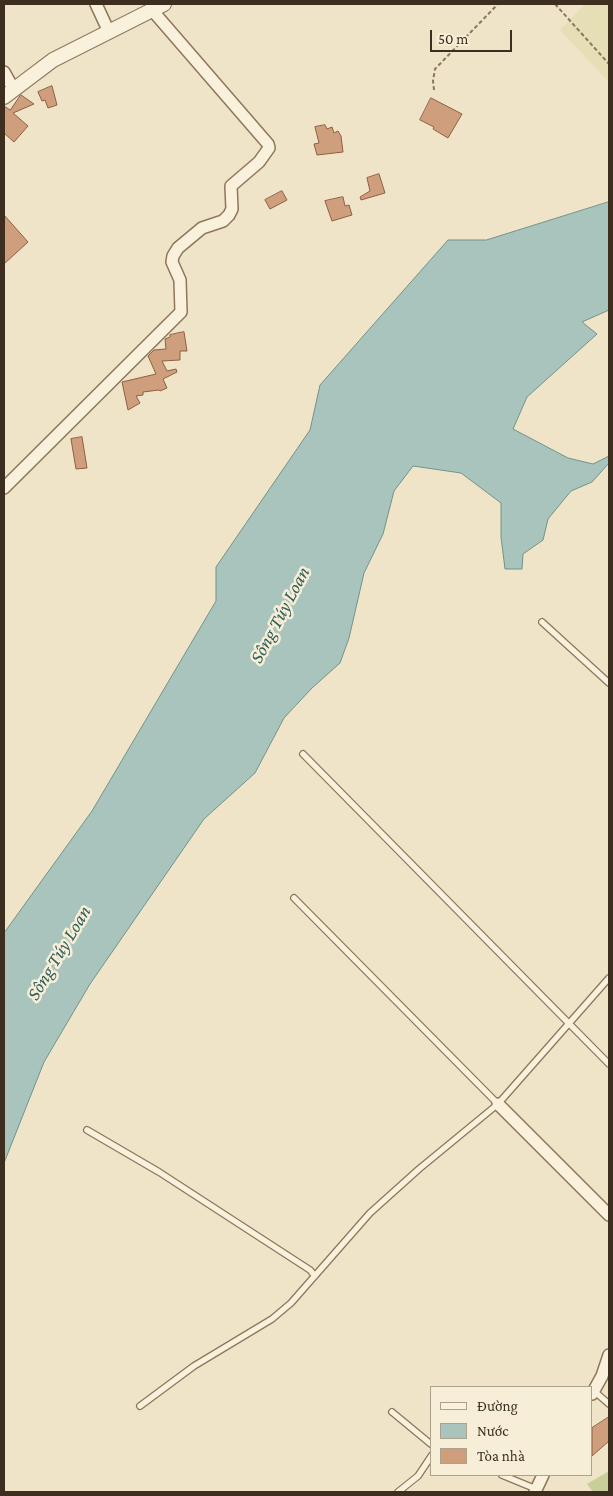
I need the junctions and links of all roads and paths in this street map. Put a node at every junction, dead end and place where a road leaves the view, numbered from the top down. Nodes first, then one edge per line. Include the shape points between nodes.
1 (96, 4) edge
2 (164, 4) edge
3 (498, 4) edge
4 (555, 4) edge
5 (152, 10) junction
6 (109, 32) junction
7 (609, 64) edge
8 (4, 72) edge
9 (434, 90) dead end
10 (9, 94) edge
11 (4, 488) edge
12 (542, 622) dead end
13 (609, 683) edge
14 (303, 754) dead end
15 (294, 898) dead end
16 (609, 978) edge
17 (569, 1024) junction
18 (609, 1064) edge
19 (498, 1104) junction
20 (87, 1130) dead end
21 (609, 1216) edge
22 (314, 1276) junction
23 (609, 1355) edge
24 (593, 1392) edge
25 (609, 1404) edge
26 (140, 1406) dead end
27 (392, 1412) dead end
28 (430, 1443) edge
29 (430, 1458) edge
30 (504, 1476) edge
31 (542, 1476) edge
32 (535, 1491) edge
33 (398, 1492) edge

1 - 6 street
2 - 5 street
3 - 9 path via 435,69
4 - 7 path
5 - 6 street
5 - 11 street via 269,148 259,162 231,186 232,209 229,215 202,228 173,256 172,262 180,280 181,312
6 - 10 street via 53,60
8 - 10 street
12 - 13 lane
14 - 17 lane
15 - 19 lane
16 - 17 lane
17 - 18 lane
17 - 19 lane
19 - 21 street
19 - 22 lane via 370,1213
20 - 22 lane via 167,1177 310,1270
22 - 26 lane via 272,1319 194,1366
23 - 24 street
24 - 25 lane
27 - 28 lane
29 - 33 lane via 418,1476
30 - 32 lane
31 - 32 street

